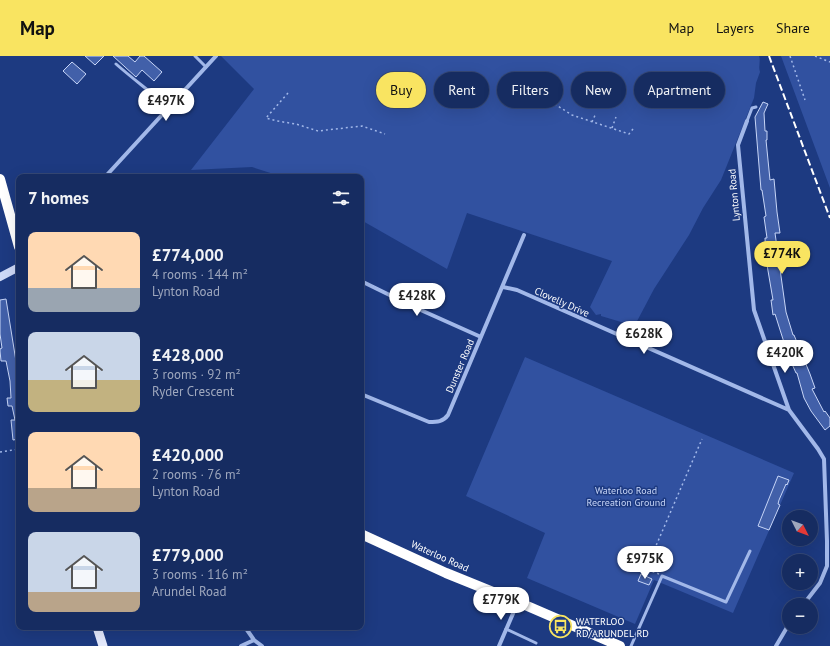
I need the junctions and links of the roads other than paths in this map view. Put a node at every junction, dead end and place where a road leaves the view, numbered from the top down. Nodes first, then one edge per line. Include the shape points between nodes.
1 (195, 56) edge
2 (216, 56) edge
3 (116, 64) dead end
4 (206, 67) junction
5 (756, 107) dead end
6 (168, 108) junction
7 (747, 121) joint
8 (108, 174) edge
9 (0, 179) edge
10 (16, 226) edge
11 (524, 235) dead end
12 (16, 269) edge
13 (0, 277) edge
14 (364, 282) edge
15 (503, 287) junction
16 (481, 337) junction
17 (364, 395) edge
18 (789, 410) junction
19 (364, 535) edge
20 (750, 550) dead end
21 (828, 565) edge
22 (808, 598) edge
23 (518, 602) junction
24 (506, 629) junction
25 (98, 630) edge
26 (247, 630) edge
27 (783, 634) edge
28 (254, 640) junction
29 (536, 643) dead end
30 (103, 646) edge
31 (241, 646) edge
32 (262, 646) edge
33 (499, 646) edge
34 (620, 646) edge
35 (631, 646) edge
36 (776, 646) edge

1 - 4 lane
2 - 4 street
3 - 6 lane
4 - 6 street
5 - 7 lane via 750,111
6 - 8 street
7 - 18 street, Lynton Road via 738,145 752,298
9 - 10 highway
11 - 15 street, Dunster Road
12 - 13 street
14 - 16 street
15 - 16 street, Dunster Road
15 - 18 street, Clovelly Drive via 516,290
16 - 17 street, Dunster Road via 444,420 429,422
18 - 21 street, Lynton Road via 824,459
19 - 23 highway, Waterloo Road
20 - 35 lane via 726,602 662,576
21 - 22 street, Lynton Road via 820,583
23 - 24 street
23 - 34 highway, Waterloo Road
24 - 29 lane
24 - 33 street
25 - 30 main road
26 - 28 street
27 - 36 street
28 - 31 street
28 - 32 street

